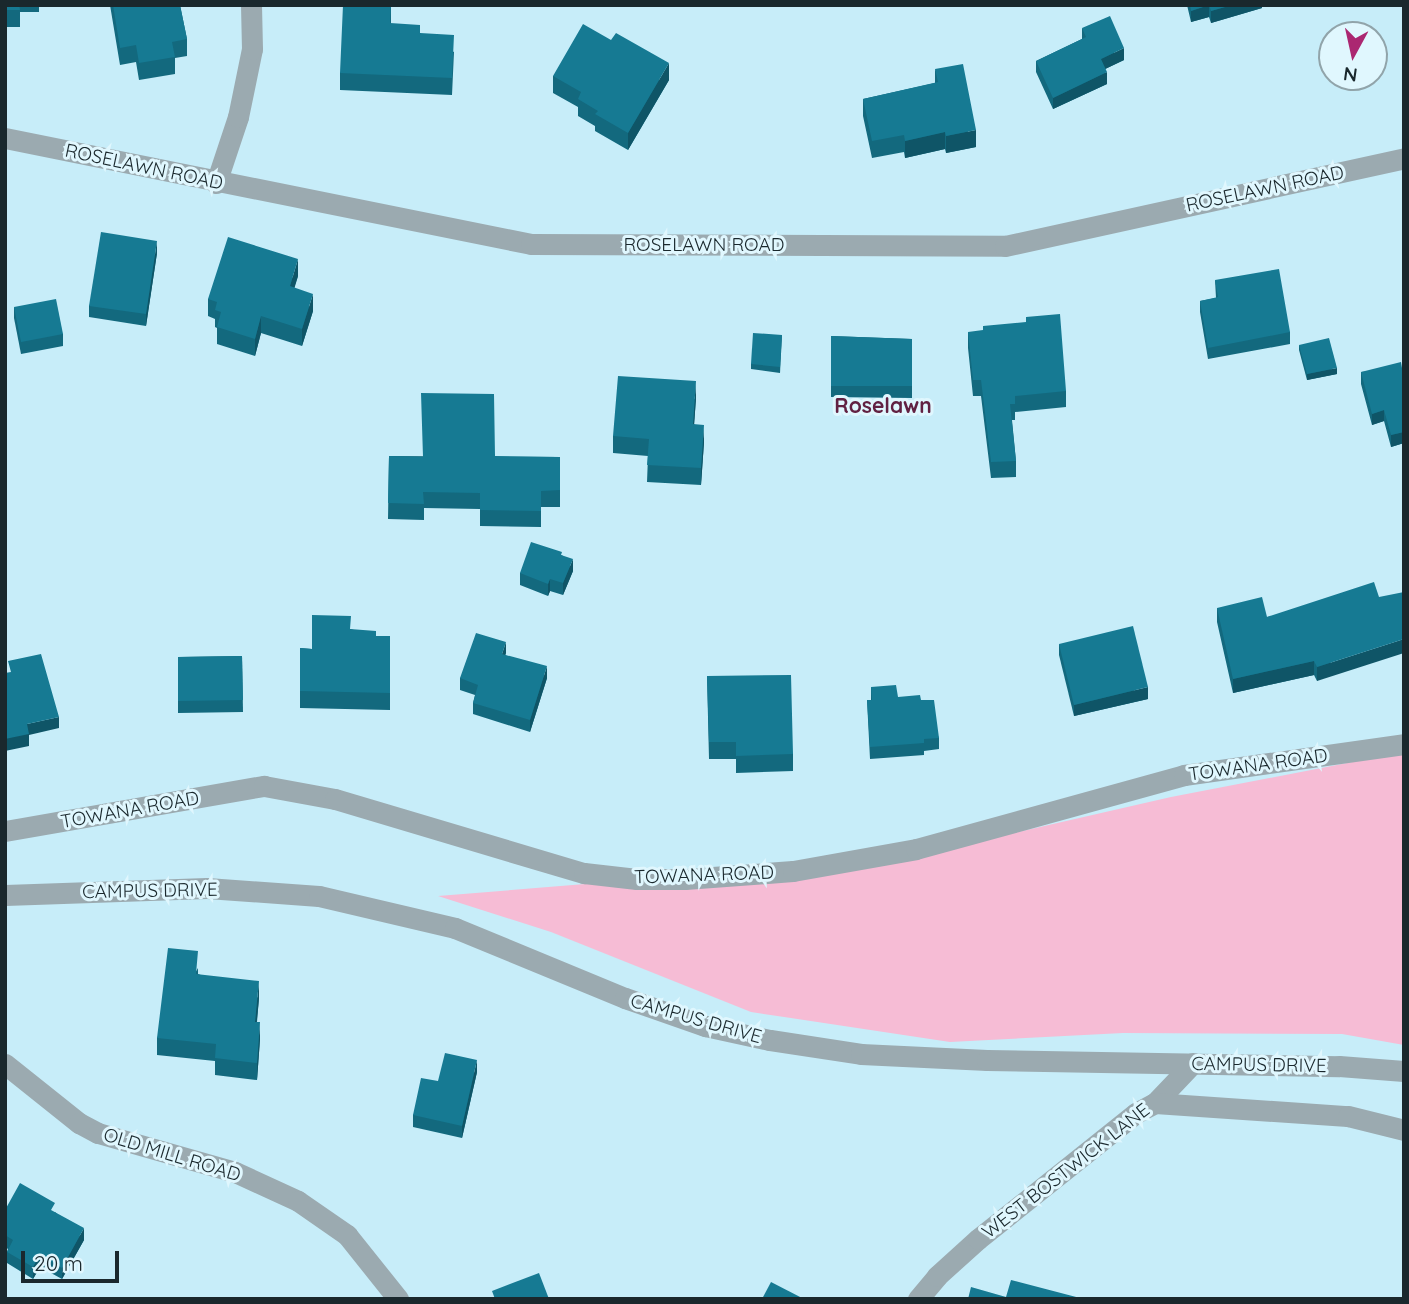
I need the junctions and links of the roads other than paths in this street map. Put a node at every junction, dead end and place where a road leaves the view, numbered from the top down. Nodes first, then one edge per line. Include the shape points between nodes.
1 (251, 5) edge
2 (5, 138) edge
3 (1404, 158) edge
4 (216, 183) junction
5 (1404, 744) edge
6 (5, 831) edge
7 (5, 895) edge
8 (1193, 1063) junction
9 (5, 1064) edge
10 (1404, 1071) edge
11 (1155, 1103) junction
12 (1404, 1130) edge
13 (398, 1299) edge
14 (919, 1299) edge

1 - 4 street via 252,49 238,117
2 - 4 street, ROSELAWN ROAD
3 - 4 street, ROSELAWN ROAD via 1005,246 531,244
5 - 6 street, TOWANA ROAD via 1184,775 916,849 793,871 685,879 584,873 335,799 264,786
7 - 8 street, CAMPUS DRIVE via 207,888 319,896 454,928 625,998 705,1026 770,1040 861,1054
8 - 10 street, CAMPUS DRIVE
8 - 11 street
9 - 13 street, OLD MILL ROAD via 98,1133 235,1172 298,1201 347,1235
11 - 12 street, WEST BOSTWICK LANE via 1348,1116
11 - 14 street, WEST BOSTWICK LANE via 1136,1113 978,1239

